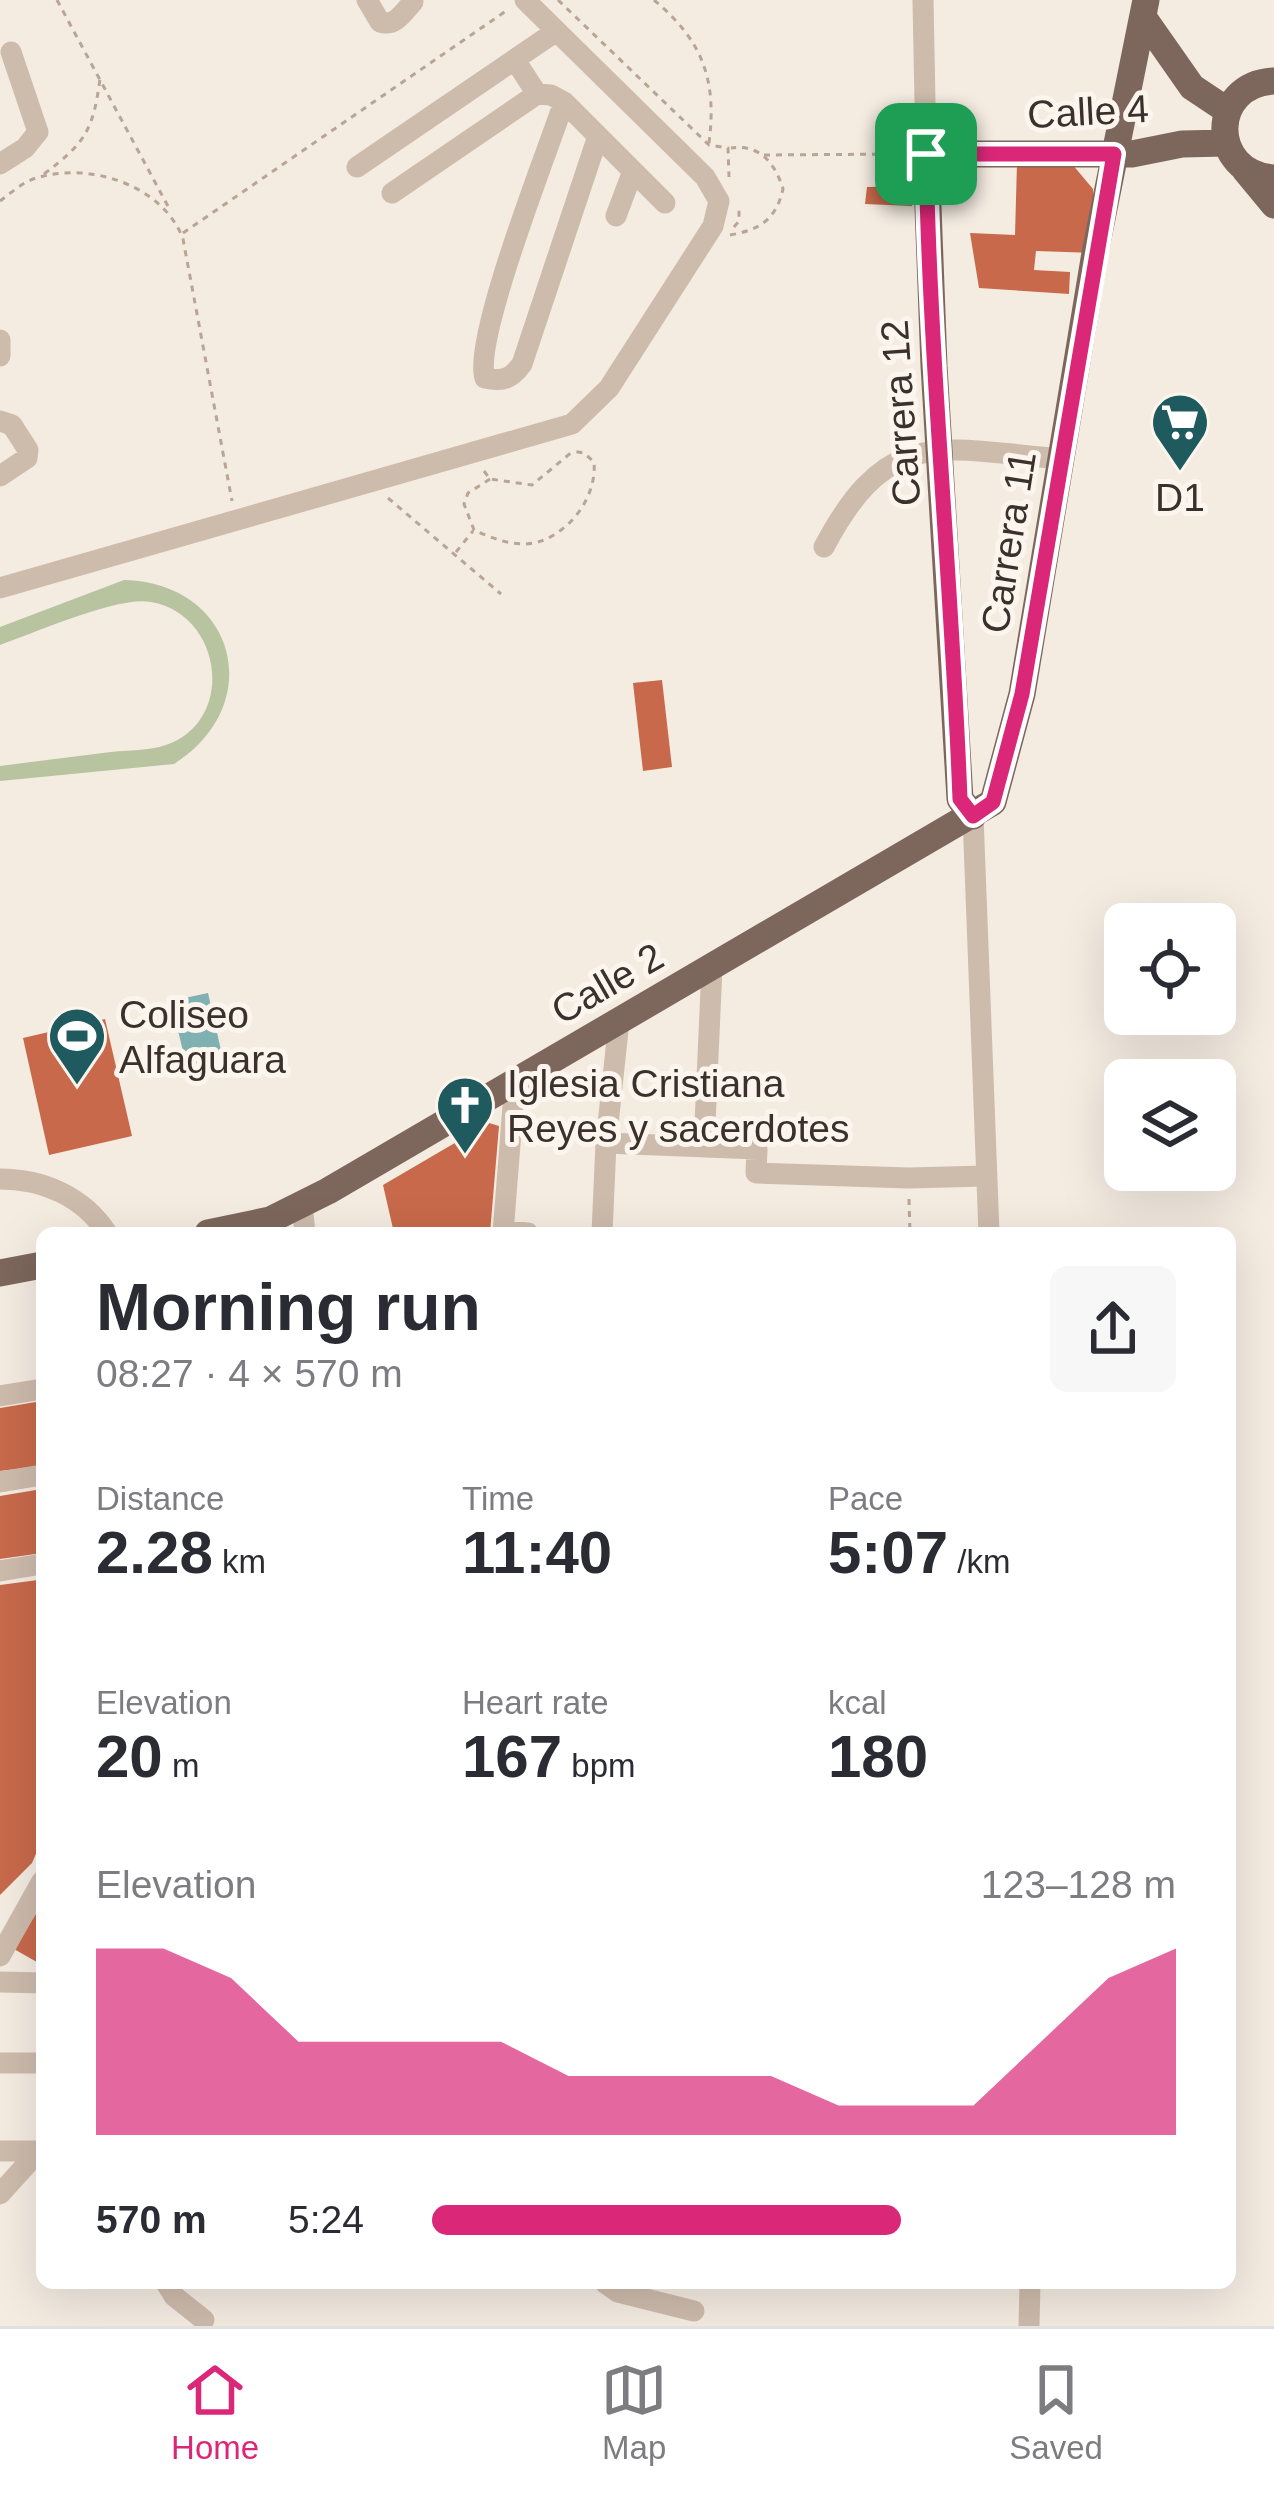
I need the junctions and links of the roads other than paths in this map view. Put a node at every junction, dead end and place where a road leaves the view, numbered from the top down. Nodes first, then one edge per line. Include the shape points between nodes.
1 (367, 0) edge
2 (525, 0) edge
3 (923, 0) edge
4 (418, 1) edge
5 (1138, 6) edge
6 (555, 32) junction
7 (10, 52) dead end
8 (514, 60) junction
9 (1274, 81) edge
10 (537, 94) junction
11 (564, 102) junction
12 (1226, 127) junction
13 (598, 136) junction
14 (926, 154) junction
15 (1114, 154) junction
16 (0, 164) edge
17 (357, 167) dead end
18 (1245, 170) junction
19 (633, 171) junction
20 (1274, 178) edge
21 (392, 193) dead end
22 (664, 202) dead end
23 (1274, 205) edge
24 (616, 216) dead end
25 (0, 340) edge
26 (0, 356) edge
27 (0, 421) edge
28 (940, 448) junction
29 (1061, 460) junction
30 (0, 476) edge
31 (824, 547) dead end
32 (0, 588) edge
33 (973, 816) junction
34 (712, 967) junction
35 (619, 1022) junction
36 (515, 1082) junction
37 (606, 1143) junction
38 (704, 1146) junction
39 (985, 1176) junction
40 (0, 1179) edge
41 (302, 1204) junction
42 (102, 1227) edge
43 (237, 1227) edge
44 (304, 1227) edge
45 (503, 1227) edge
46 (602, 1227) edge
47 (989, 1227) edge
48 (36, 1266) edge
49 (0, 1273) edge
50 (36, 1390) edge
51 (0, 1396) edge
52 (36, 1476) edge
53 (0, 1482) edge
54 (36, 1565) edge
55 (0, 1571) edge
56 (36, 1892) edge
57 (0, 1956) edge
58 (0, 1982) edge
59 (36, 1983) edge
60 (0, 2063) edge
61 (36, 2063) edge
62 (0, 2151) edge
63 (36, 2151) edge
64 (36, 2155) edge
65 (0, 2194) edge
66 (170, 2289) edge
67 (614, 2289) edge
68 (666, 2289) edge
69 (1030, 2289) edge
70 (658, 2304) junction
71 (694, 2312) dead end
72 (204, 2320) dead end
73 (1029, 2326) edge

1 - 4 street via 386,24
2 - 6 street
3 - 14 street, Carrera 12
5 - 12 main road
5 - 15 main road, Carrera 11
6 - 8 street
6 - 32 street via 729,199 609,388 572,424
7 - 16 street via 38,132
8 - 10 street
8 - 17 street
9 - 12 main road, Calle 4 via 1248,88
10 - 11 street
10 - 21 street
11 - 13 street
11 - 13 street via 500,290 481,365 485,378 500,382 522,364
12 - 15 main road, Calle 4 via 1182,144
12 - 18 main road
13 - 19 street
14 - 15 main road, Calle 4
14 - 28 main road, Carrera 12
15 - 29 main road, Carrera 11
18 - 20 main road
18 - 23 main road
19 - 22 street
19 - 24 street
25 - 26 street
27 - 30 street via 28,450
28 - 29 street
28 - 31 street via 908,455 870,479
28 - 33 main road, Carrera 12 via 960,799
29 - 33 main road, Carrera 11 via 1022,694 993,802
33 - 34 main road, Calle 2
33 - 39 street
34 - 35 main road, Calle 2
34 - 38 street
35 - 36 main road, Calle 2
35 - 37 street
36 - 41 main road, Calle 2
36 - 45 street
37 - 38 street
37 - 46 street
38 - 39 street via 757,1149 756,1173
39 - 47 street
40 - 42 street via 64,1192
41 - 43 main road, Calle 2
41 - 44 street
48 - 49 main road
50 - 51 street
52 - 53 street
54 - 55 street
56 - 57 street
58 - 59 street
60 - 61 street
62 - 63 street
64 - 65 street
66 - 72 street
67 - 70 street
68 - 70 street
69 - 73 street
70 - 71 street

